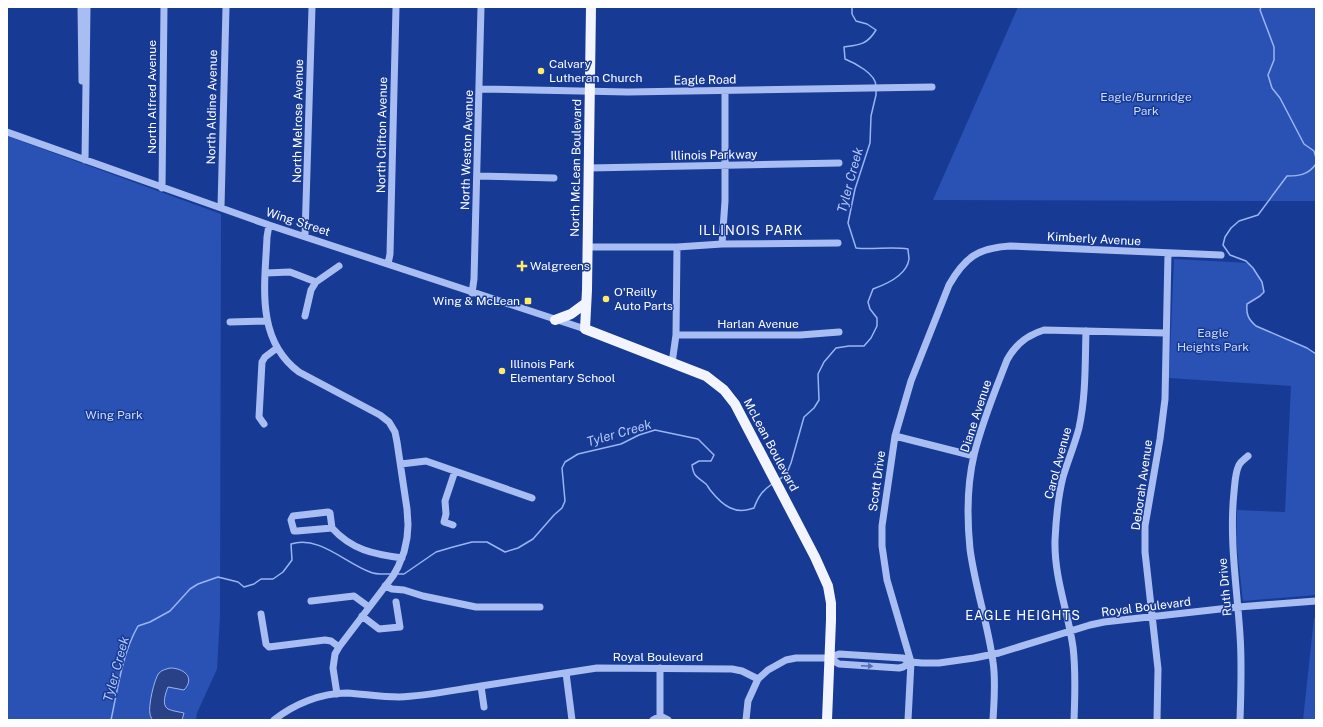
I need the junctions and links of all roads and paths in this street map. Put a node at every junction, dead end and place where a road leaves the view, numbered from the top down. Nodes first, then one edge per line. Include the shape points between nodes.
1 (81, 7) edge
2 (87, 7) edge
3 (164, 7) edge
4 (226, 7) edge
5 (312, 7) edge
6 (396, 7) edge
7 (481, 7) edge
8 (591, 7) edge
9 (932, 87) dead end
10 (479, 89) junction
11 (590, 91) junction
12 (726, 91) junction
13 (7, 132) edge
14 (83, 160) junction
15 (839, 163) dead end
16 (725, 166) junction
17 (589, 168) junction
18 (477, 176) junction
19 (554, 178) dead end
20 (162, 188) junction
21 (221, 207) junction
22 (269, 225) junction
23 (305, 236) junction
24 (838, 243) dead end
25 (722, 244) junction
26 (677, 247) junction
27 (588, 248) junction
28 (1168, 253) junction
29 (1221, 255) dead end
30 (970, 258) joint
31 (388, 264) junction
32 (339, 266) dead end
33 (266, 273) junction
34 (316, 282) junction
35 (472, 293) junction
36 (586, 303) junction
37 (305, 316) dead end
38 (555, 320) junction
39 (267, 321) junction
40 (230, 322) dead end
41 (584, 329) junction
42 (1086, 331) junction
43 (839, 332) dead end
44 (1166, 333) junction
45 (676, 335) junction
46 (277, 348) junction
47 (672, 362) junction
48 (264, 424) dead end
49 (895, 436) junction
50 (974, 456) junction
51 (1248, 456) dead end
52 (401, 464) junction
53 (455, 471) junction
54 (532, 498) dead end
55 (454, 525) dead end
56 (332, 528) junction
57 (402, 558) junction
58 (387, 584) junction
59 (311, 601) dead end
60 (1316, 601) edge
61 (396, 602) dead end
62 (369, 607) junction
63 (540, 607) dead end
64 (1238, 607) junction
65 (261, 614) dead end
66 (362, 616) junction
67 (1153, 618) junction
68 (1070, 631) junction
69 (339, 646) junction
70 (992, 655) junction
71 (830, 658) junction
72 (911, 662) junction
73 (660, 668) junction
74 (566, 673) junction
75 (758, 678) junction
76 (481, 686) junction
77 (337, 694) junction
78 (484, 707) dead end
79 (660, 716) junction
80 (274, 720) edge
81 (572, 720) edge
82 (653, 720) edge
83 (668, 720) edge
84 (746, 720) edge
85 (827, 720) edge
86 (908, 720) edge
87 (993, 720) edge
88 (1074, 720) edge
89 (1156, 720) edge
90 (1240, 720) edge

1 - 14 street
2 - 14 street
3 - 20 street, North Alfred Avenue
4 - 21 street, North Aldine Avenue
5 - 23 street, North Melrose Avenue
6 - 31 street, North Clifton Avenue via 391,239
7 - 10 street, North Weston Avenue
8 - 11 main road, North McLean Boulevard
9 - 12 street, Eagle Road
10 - 11 street, Eagle Road
10 - 18 street, North Weston Avenue
11 - 12 street, Eagle Road
11 - 17 main road, North McLean Boulevard
12 - 16 street
13 - 14 street, Wing Street
14 - 20 street, Wing Street
15 - 16 street, Illinois Parkway
16 - 17 street, Illinois Parkway
16 - 25 street
17 - 27 main road, North McLean Boulevard
18 - 19 street
18 - 35 street, North Weston Avenue
20 - 21 street, Wing Street
21 - 22 street, Wing Street
22 - 23 street, Wing Street
22 - 33 street
23 - 31 street, Wing Street
24 - 25 street
25 - 26 street
26 - 27 street
26 - 45 street
27 - 36 main road, North McLean Boulevard
28 - 29 street, Kimberly Avenue
28 - 30 street, Kimberly Avenue via 1010,246 987,249
28 - 44 street, Deborah Avenue
30 - 49 street, Scott Drive via 957,271 949,285 911,381
31 - 35 street, Wing Street
32 - 34 street
33 - 34 street via 290,272
33 - 39 street
34 - 37 street via 311,290
35 - 38 street, Wing Street
36 - 38 main road via 571,314
36 - 41 main road, North McLean Boulevard
38 - 41 street, Wing Street
39 - 40 street
39 - 46 street
41 - 47 main road, McLean Boulevard
42 - 44 street, Diane Avenue
42 - 50 street, Diane Avenue via 1044,330 1031,334 1017,345 1007,360 986,414
42 - 68 street, Carol Avenue via 1082,409 1076,440 1061,488 1056,528 1056,566
43 - 45 street, Harlan Avenue
44 - 67 street, Deborah Avenue via 1163,419 1145,526
45 - 47 street
46 - 48 street via 265,357 261,365 259,418
46 - 52 street via 299,372 385,418 395,432
47 - 71 main road, McLean Boulevard via 706,376 724,390 738,409 828,586 832,620
49 - 50 street
49 - 72 street, Scott Drive via 883,513 882,546 887,580
50 - 70 street, Diane Avenue via 968,507 970,548
51 - 64 street, Ruth Drive via 1238,470 1233,505 1232,542
52 - 53 street via 426,461
52 - 57 street via 408,525
53 - 54 street
53 - 55 street via 445,501 444,522
56 - 56 street via 328,512 291,518 294,531
56 - 57 street via 345,541 362,550
57 - 58 street
58 - 62 street
58 - 63 street via 392,589 476,607
59 - 62 street via 354,596
60 - 64 street, Royal Boulevard
61 - 66 street via 400,627 379,629
62 - 66 street
64 - 67 street, Royal Boulevard
64 - 90 street, Ruth Drive via 1241,660
65 - 69 street via 266,644 269,647 325,640
66 - 69 street
67 - 68 street, Royal Boulevard via 1104,622
67 - 89 street, Deborah Avenue via 1158,669
68 - 70 street, Royal Boulevard
68 - 88 street, Carol Avenue via 1075,664
69 - 77 street via 333,662
70 - 72 street, Royal Boulevard via 946,662
70 - 87 street, Diane Avenue
71 - 72 street, Royal Boulevard via 839,654 903,658
71 - 75 street, Royal Boulevard via 786,660
71 - 85 main road
72 - 86 street, Scott Drive
73 - 74 street, Royal Boulevard via 597,668
73 - 75 street, Royal Boulevard via 732,669
73 - 79 street
74 - 76 street, Royal Boulevard
74 - 81 street
75 - 84 street via 748,701
76 - 77 street, Royal Boulevard via 399,697
76 - 78 street
77 - 80 street, Royal Boulevard via 303,702
79 - 82 street
79 - 83 street

